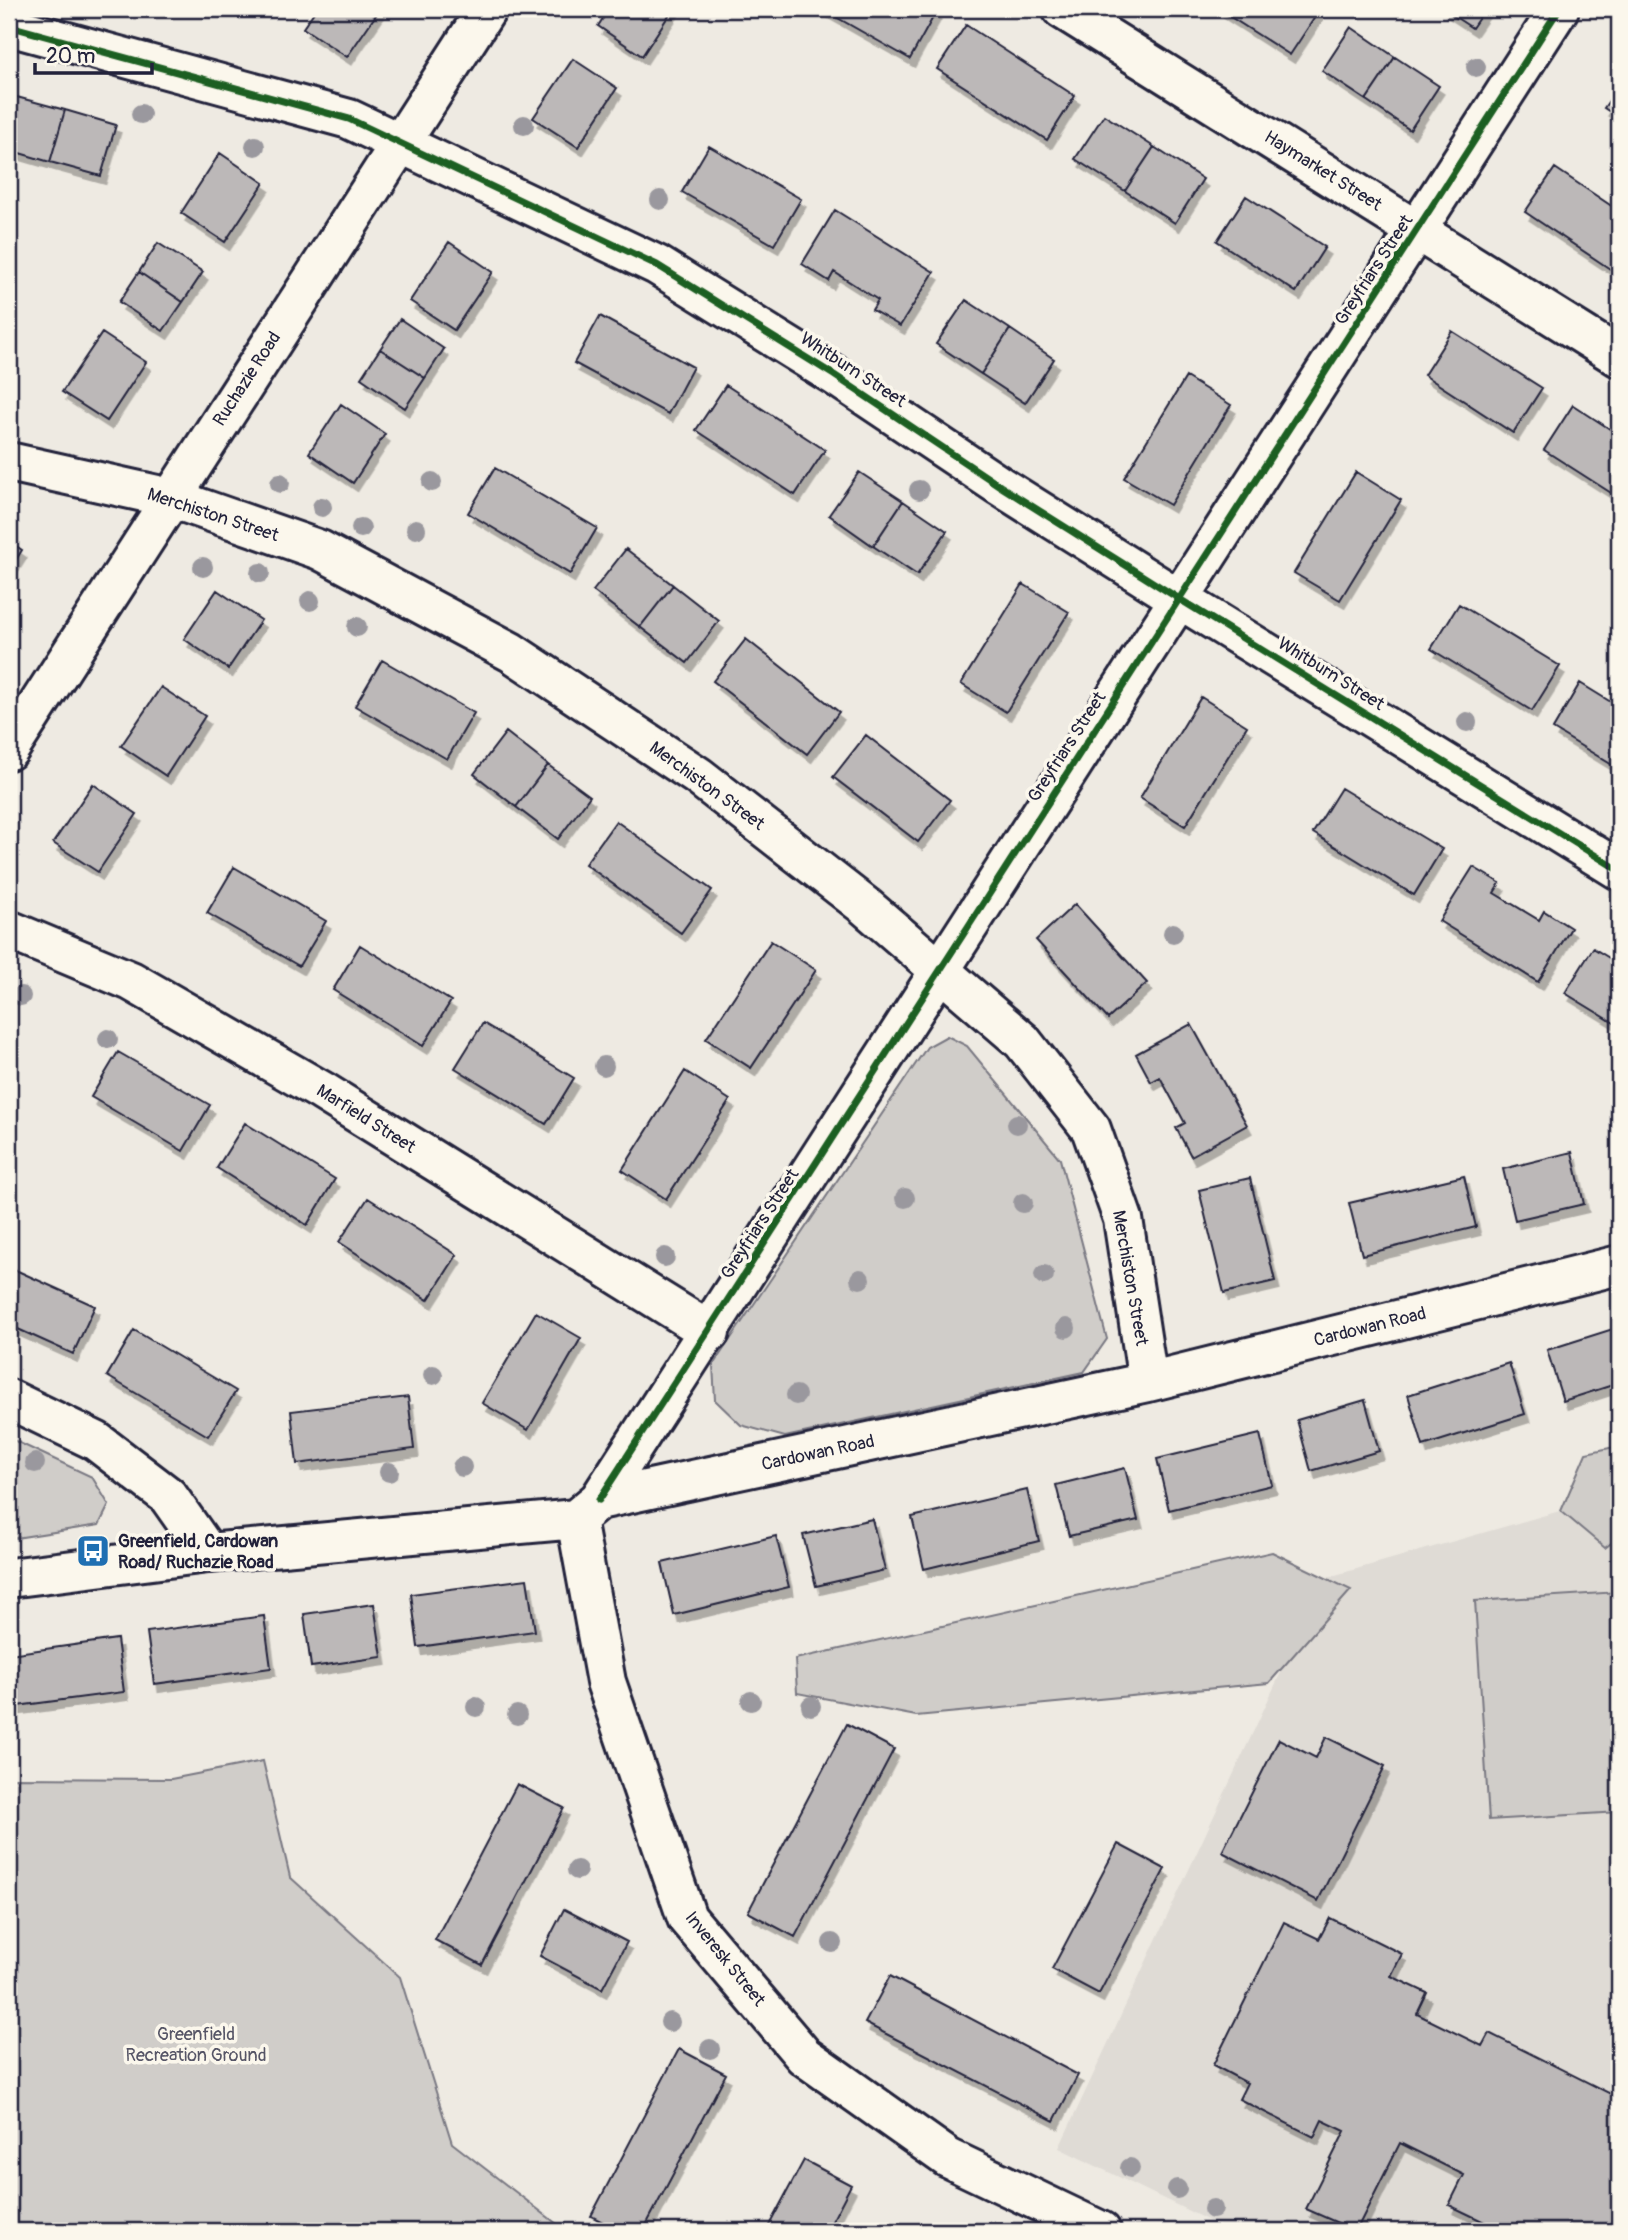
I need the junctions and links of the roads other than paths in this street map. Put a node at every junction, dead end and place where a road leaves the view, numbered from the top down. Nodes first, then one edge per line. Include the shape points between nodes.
1 (486, 9) edge
2 (1062, 9) edge
3 (1559, 9) edge
4 (9, 26) edge
5 (399, 143) junction
6 (1419, 230) junction
7 (1619, 357) edge
8 (9, 462) edge
9 (171, 498) junction
10 (1181, 600) junction
11 (9, 750) edge
12 (1619, 870) edge
13 (9, 930) edge
14 (942, 970) junction
15 (1619, 1265) edge
16 (710, 1332) junction
17 (1148, 1382) junction
18 (9, 1399) edge
19 (588, 1509) junction
20 (208, 1553) junction
21 (9, 1578) edge
22 (1101, 2231) edge

1 - 5 street, Ruchazie Road
2 - 6 street, Haymarket Street
3 - 6 street, Greyfriars Street
4 - 5 street, Whitburn Street via 349,119
5 - 9 street, Ruchazie Road
5 - 10 street, Whitburn Street via 657,265
6 - 7 street, Haymarket Street
6 - 10 street, Greyfriars Street
8 - 9 street, Merchiston Street
9 - 11 street, Ruchazie Road
9 - 14 street, Merchiston Street via 320,550 510,652 698,776
10 - 12 street, Whitburn Street
10 - 14 street, Greyfriars Street
13 - 16 street, Marfield Street via 143,988 322,1091
14 - 16 street, Greyfriars Street
14 - 17 street, Merchiston Street via 1022,1041 1091,1129 1123,1219
15 - 17 street, Cardowan Road
16 - 19 street, Greyfriars Street
17 - 19 street, Cardowan Road
18 - 20 street via 96,1441 168,1496
19 - 20 street, Cardowan Road
19 - 22 street, Inveresk Street via 606,1682 687,1918 804,2056 948,2158
20 - 21 street, Cardowan Road

